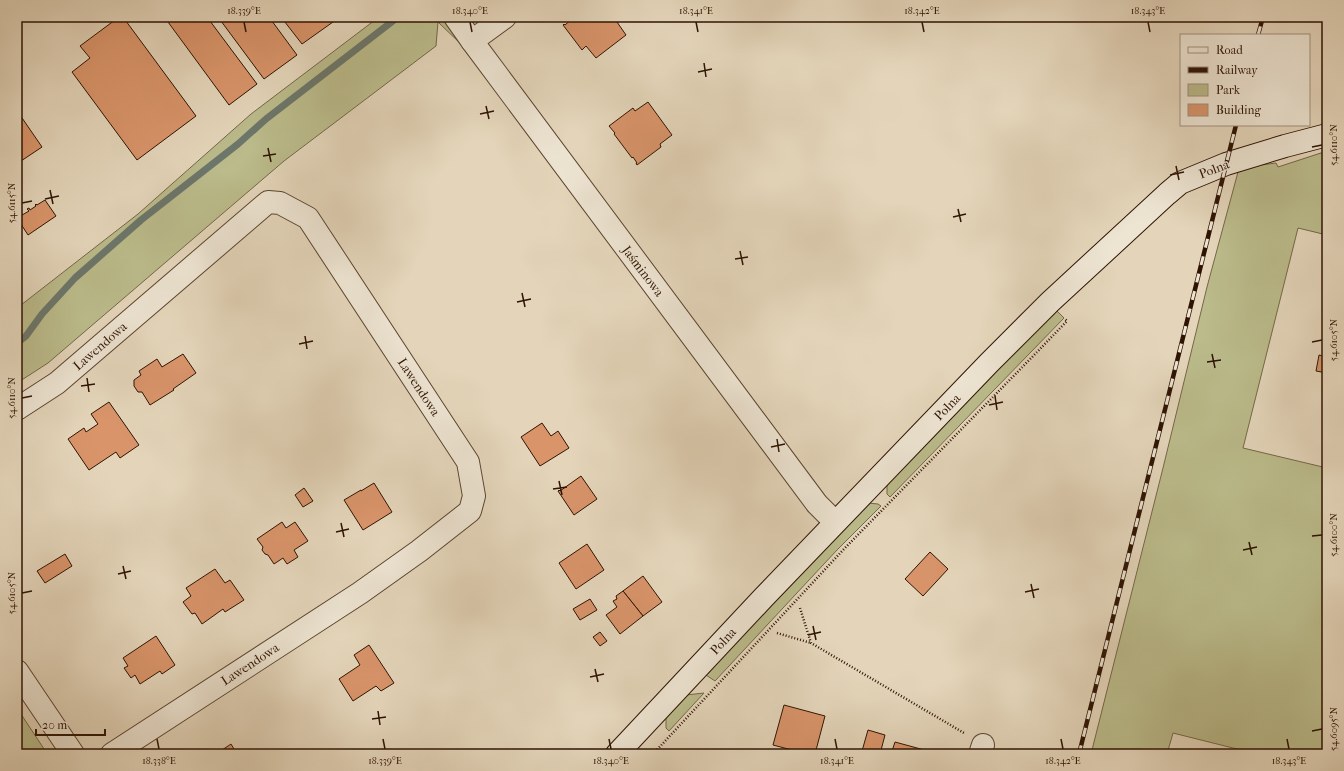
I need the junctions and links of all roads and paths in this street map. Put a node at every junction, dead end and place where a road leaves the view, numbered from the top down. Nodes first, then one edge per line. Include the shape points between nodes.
1 (456, 17) edge
2 (505, 17) edge
3 (472, 41) junction
4 (1327, 135) edge
5 (1067, 321) dead end
6 (17, 409) edge
7 (836, 522) junction
8 (800, 608) dead end
9 (777, 633) dead end
10 (811, 643) junction
11 (17, 671) edge
12 (982, 749) edge
13 (73, 754) edge
14 (112, 754) edge
15 (617, 754) edge
16 (653, 754) edge

1 - 3 street, Jaśminowa
2 - 3 street
3 - 7 street, Jaśminowa via 816,504
4 - 7 street, Polna via 1226,164 1180,183 1050,302
5 - 16 path via 844,549
6 - 14 street, Lawendowa via 57,383 268,202 280,203 308,218 468,462 474,496 470,511 360,593
7 - 15 street, Polna
8 - 10 path
9 - 10 path
10 - 12 path
11 - 13 street

